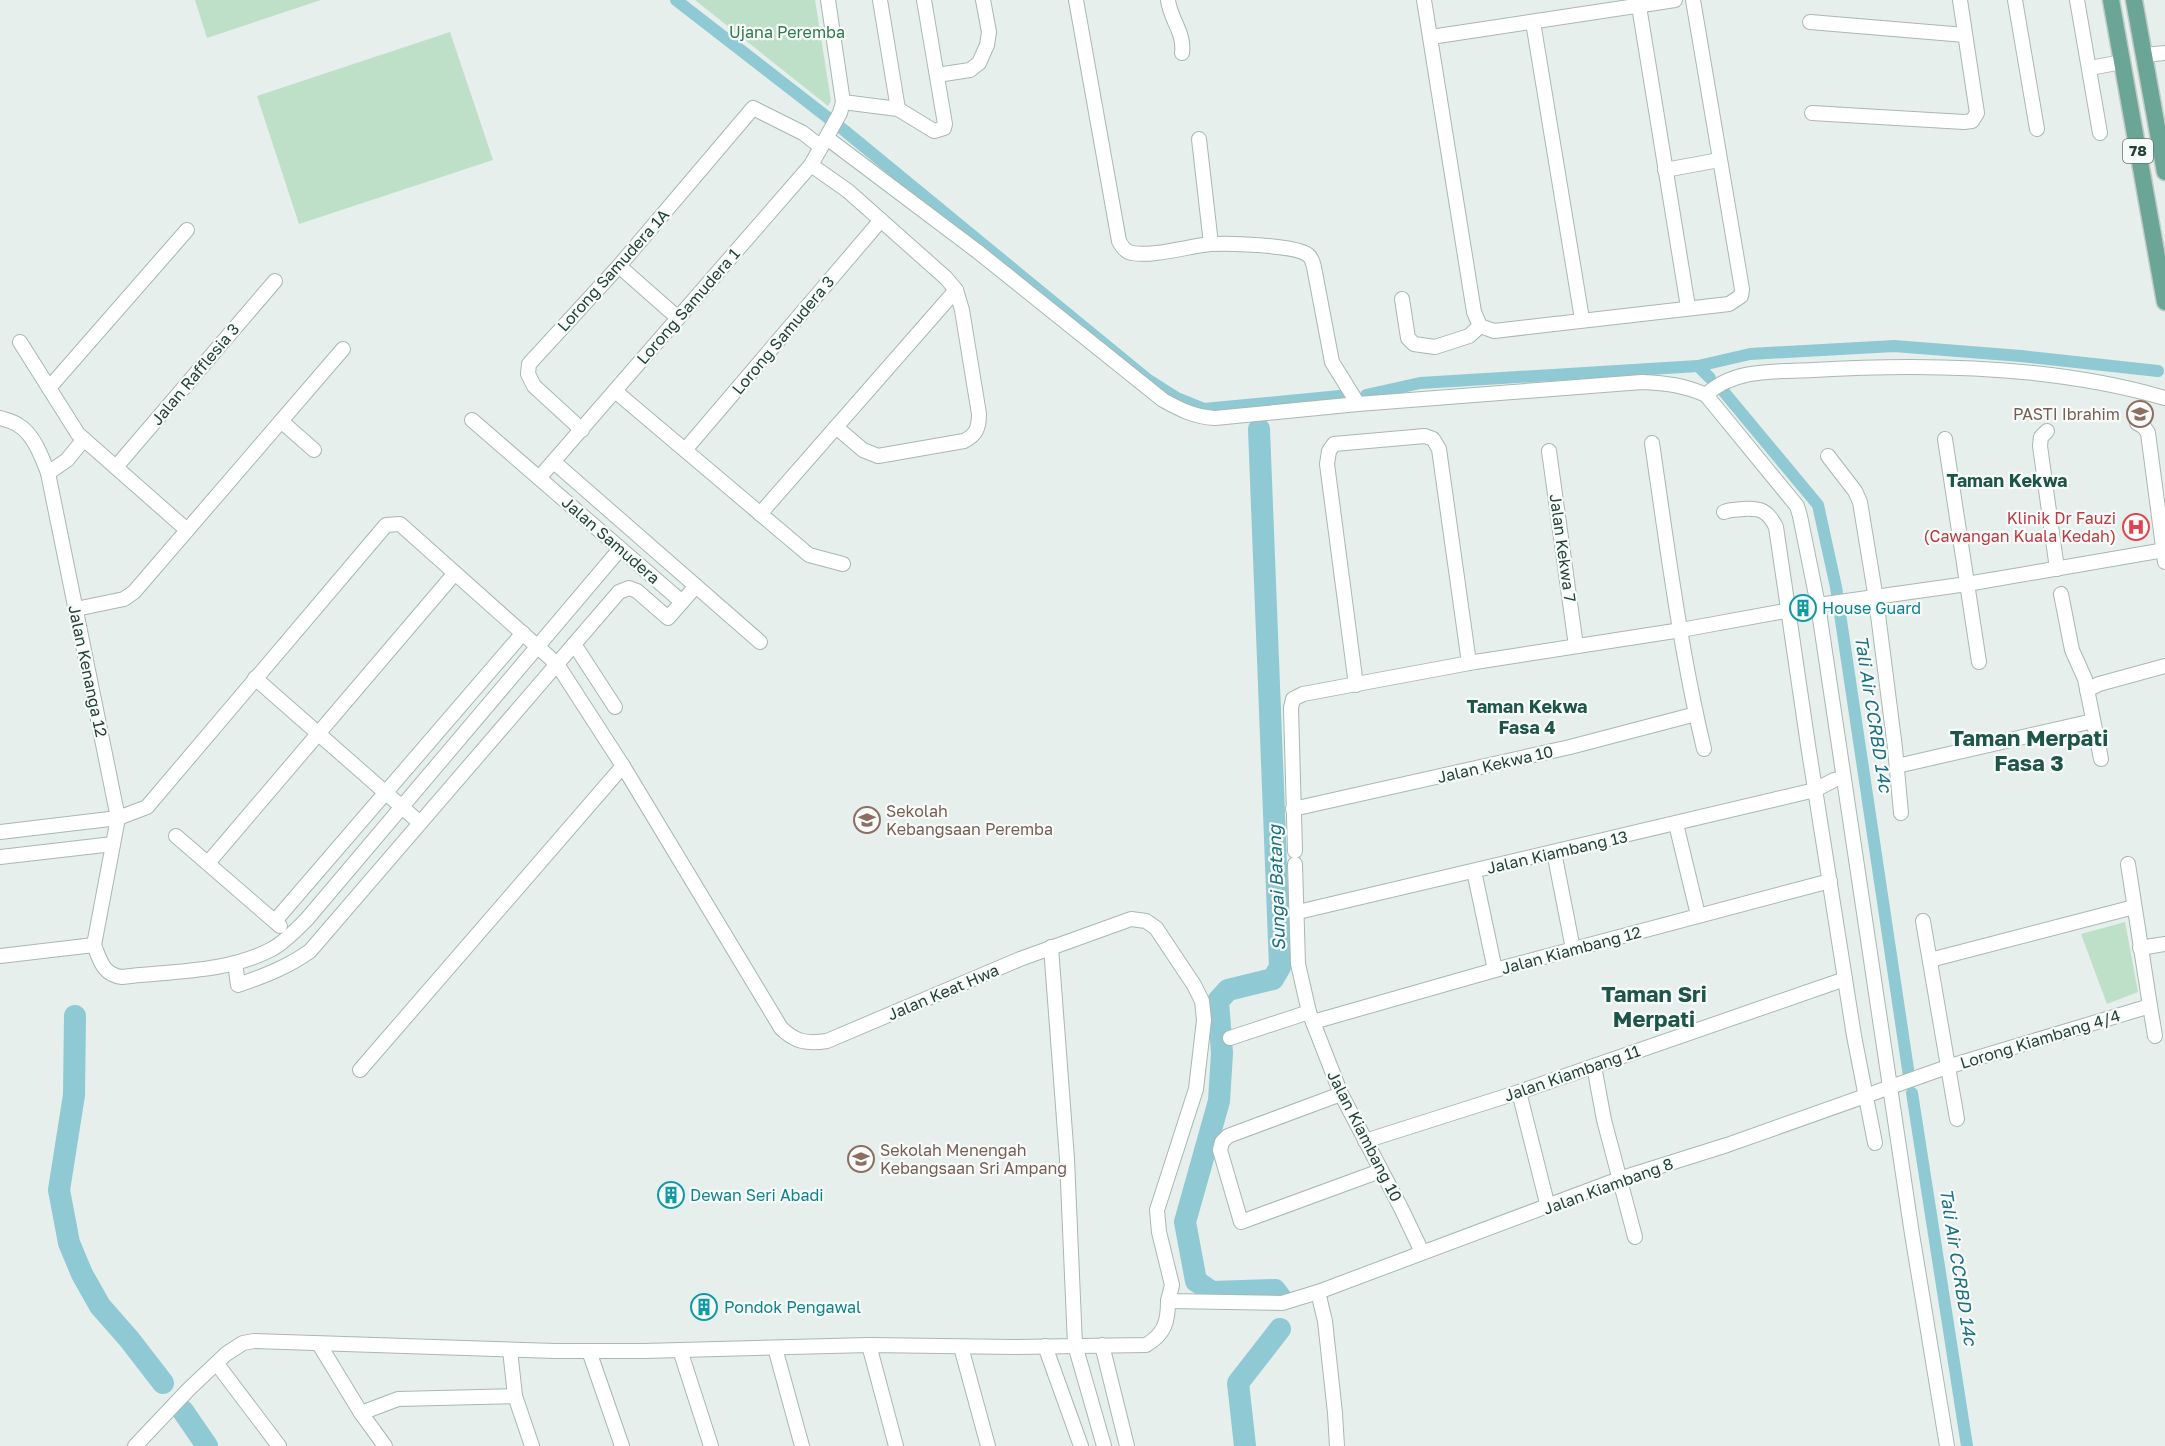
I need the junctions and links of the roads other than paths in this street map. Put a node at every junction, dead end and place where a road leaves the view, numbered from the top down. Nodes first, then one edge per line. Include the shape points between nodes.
1 (828, 0) edge
2 (880, 0) edge
3 (924, 0) edge
4 (983, 0) edge
5 (1076, 0) edge
6 (1168, 0) edge
7 (1424, 0) edge
8 (1675, 0) edge
9 (1693, 0) edge
10 (1959, 0) edge
11 (2015, 0) edge
12 (2077, 0) edge
13 (2111, 0) edge
14 (2134, 0) edge
15 (1638, 3) edge
16 (1533, 22) junction
17 (1810, 22) dead end
18 (1965, 35) junction
19 (1431, 38) junction
20 (1182, 53) dead end
21 (2165, 53) edge
22 (2144, 55) junction
23 (2122, 62) junction
24 (2090, 68) junction
25 (937, 75) junction
26 (842, 108) junction
27 (898, 109) junction
28 (1812, 112) dead end
29 (2037, 129) dead end
30 (2100, 133) dead end
31 (826, 138) junction
32 (1199, 139) dead end
33 (1719, 160) junction
34 (811, 165) junction
35 (1665, 171) junction
36 (2165, 172) edge
37 (881, 220) junction
38 (187, 230) dead end
39 (1211, 244) junction
40 (619, 266) junction
41 (274, 281) dead end
42 (956, 290) junction
43 (1402, 299) dead end
44 (2165, 302) edge
45 (1689, 307) junction
46 (678, 318) junction
47 (1582, 319) junction
48 (1480, 326) junction
49 (20, 342) dead end
50 (343, 349) dead end
51 (49, 388) junction
52 (615, 391) junction
53 (1706, 395) junction
54 (2165, 398) edge
55 (1358, 404) junction
56 (0, 418) edge
57 (472, 420) dead end
58 (281, 421) junction
59 (2137, 423) dead end
60 (836, 427) junction
61 (582, 430) junction
62 (2047, 431) dead end
63 (84, 439) junction
64 (1945, 439) dead end
65 (1652, 443) dead end
66 (314, 450) dead end
67 (685, 450) junction
68 (1549, 451) dead end
69 (1828, 456) dead end
70 (554, 462) junction
71 (116, 467) junction
72 (48, 473) junction
73 (539, 478) junction
74 (759, 513) junction
75 (1724, 513) dead end
76 (187, 530) junction
77 (620, 549) junction
78 (2164, 554) edge
79 (843, 564) dead end
80 (2057, 569) junction
81 (455, 573) junction
82 (1967, 584) junction
83 (696, 586) junction
84 (2061, 594) dead end
85 (1876, 599) junction
86 (682, 602) junction
87 (1824, 605) junction
88 (76, 609) junction
89 (1788, 610) junction
90 (1681, 630) junction
91 (523, 633) junction
92 (760, 642) dead end
93 (574, 644) junction
94 (538, 646) junction
95 (1576, 646) junction
96 (1979, 662) dead end
97 (1469, 663) junction
98 (557, 664) junction
99 (2165, 666) edge
100 (255, 678) junction
101 (1356, 685) junction
102 (2087, 690) junction
103 (615, 707) dead end
104 (1696, 714) junction
105 (2093, 721) junction
106 (318, 733) junction
107 (1704, 749) dead end
108 (2101, 759) dead end
109 (623, 766) junction
110 (1897, 766) junction
111 (1843, 778) junction
112 (1815, 790) junction
113 (387, 794) junction
114 (402, 807) junction
115 (1293, 809) junction
116 (1901, 813) dead end
117 (118, 818) junction
118 (419, 822) junction
119 (1676, 824) junction
120 (0, 832) edge
121 (176, 836) dead end
122 (113, 844) junction
123 (1554, 852) junction
124 (0, 856) edge
125 (208, 863) junction
126 (2128, 864) dead end
127 (1474, 871) junction
128 (1830, 881) junction
129 (2134, 907) junction
130 (1298, 912) junction
131 (1698, 915) junction
132 (275, 921) junction
133 (1923, 921) dead end
134 (291, 935) junction
135 (2165, 944) edge
136 (94, 945) junction
137 (1051, 947) junction
138 (2140, 948) junction
139 (1573, 949) junction
140 (0, 957) edge
141 (1930, 960) junction
142 (235, 963) junction
143 (1495, 970) junction
144 (1845, 979) junction
145 (2150, 1006) junction
146 (1311, 1017) junction
147 (2155, 1036) dead end
148 (1230, 1038) dead end
149 (1594, 1066) junction
150 (1947, 1067) junction
151 (360, 1070) dead end
152 (1915, 1078) joint
153 (1890, 1088) junction
154 (1519, 1092) junction
155 (1341, 1094) junction
156 (1865, 1097) junction
157 (1957, 1119) dead end
158 (1365, 1141) junction
159 (1875, 1143) dead end
160 (1380, 1172) junction
161 (1619, 1179) junction
162 (1548, 1207) junction
163 (1635, 1237) dead end
164 (1422, 1252) junction
165 (1318, 1292) junction
166 (1168, 1301) junction
167 (319, 1344) junction
168 (869, 1345) junction
169 (1075, 1345) junction
170 (1102, 1345) junction
171 (1045, 1346) junction
172 (961, 1347) junction
173 (775, 1348) junction
174 (510, 1350) junction
175 (680, 1350) junction
176 (590, 1351) junction
177 (217, 1364) junction
178 (515, 1396) junction
179 (361, 1413) junction
180 (1122, 1430) junction
181 (1102, 1441) edge
182 (135, 1446) edge
183 (279, 1446) edge
184 (385, 1446) edge
185 (532, 1446) edge
186 (622, 1446) edge
187 (711, 1446) edge
188 (802, 1446) edge
189 (896, 1446) edge
190 (988, 1446) edge
191 (1081, 1446) edge
192 (1127, 1446) edge
193 (1337, 1446) edge
194 (1947, 1446) edge

1 - 26 street
2 - 27 street
3 - 25 street
4 - 25 street via 989,32 979,63 970,70
5 - 39 street via 1119,241 1126,251 1136,253
6 - 20 street via 1182,35
7 - 19 street
8 - 15 street
9 - 33 street
10 - 18 street
11 - 29 street
12 - 24 street
13 - 23 main road, 78
14 - 22 main road, 78
15 - 16 street
15 - 35 street
16 - 19 street
16 - 47 street
17 - 18 street
18 - 28 street via 1977,112 1972,120 1965,123
19 - 48 street via 1474,312
21 - 22 street
22 - 36 main road, 78
23 - 24 street
23 - 44 main road, 78
24 - 30 street
25 - 27 street via 945,124 942,130 934,131
26 - 27 street
26 - 31 street, Lorong Samudera 1
31 - 34 street, Lorong Samudera 1
31 - 40 street, Lorong Samudera 1A via 802,134 753,108
31 - 55 street via 1182,411 1215,418
32 - 39 street
33 - 35 street
33 - 45 street via 1741,296 1729,303
34 - 37 street
34 - 46 street, Lorong Samudera 1
35 - 45 street
37 - 42 street
37 - 67 street, Lorong Samudera 3
38 - 51 street
39 - 55 street via 1261,246 1309,256 1332,362
40 - 46 street
40 - 61 street, Lorong Samudera 1A via 529,364 528,374 534,386
41 - 71 street, Jalan Rafflesia 3
42 - 60 street
42 - 60 street via 979,414 972,437 878,456 863,450
43 - 48 street via 1408,338 1414,344 1435,347 1469,336
45 - 47 street
46 - 52 street, Lorong Samudera 1
47 - 48 street via 1494,331
49 - 51 street
50 - 58 street
51 - 63 street
52 - 61 street, Lorong Samudera 1
52 - 67 street
53 - 54 street via 1715,386 1739,375 1934,366 2065,377
53 - 55 street via 1673,384 1642,382
53 - 87 street via 1797,506
56 - 72 street, Jalan Kenanga 12 via 20,425
57 - 73 street, Jalan Samudera
58 - 66 street
58 - 76 street
59 - 78 street via 2148,433
60 - 74 street
61 - 70 street, Lorong Samudera 1
62 - 80 street via 2040,446
63 - 71 street
63 - 72 street via 67,460
64 - 82 street
65 - 90 street
67 - 74 street
68 - 95 street, Jalan Kekwa 7
69 - 85 street via 1860,502
70 - 73 street, Lorong Samudera 1
70 - 83 street
71 - 76 street
72 - 88 street, Jalan Kenanga 12
73 - 77 street, Jalan Samudera
74 - 79 street via 809,555
75 - 89 street via 1755,508 1770,515 1776,527
76 - 88 street via 134,592 124,599
77 - 86 street, Jalan Samudera
77 - 94 street
78 - 80 street
80 - 82 street
81 - 91 street, Jalan Keat Hwa
81 - 100 street, Jalan Keat Hwa via 399,524 387,525
81 - 106 street
82 - 85 street
82 - 96 street
83 - 86 street
83 - 92 street
84 - 102 street via 2072,650
85 - 87 street
85 - 110 street
86 - 93 street via 668,618 629,588 619,592
87 - 89 street
87 - 111 street
88 - 117 street, Jalan Kenanga 12
89 - 90 street
89 - 112 street
90 - 95 street
90 - 104 street
91 - 94 street, Jalan Keat Hwa
91 - 113 street
93 - 98 street
93 - 103 street
94 - 98 street, Jalan Keat Hwa
94 - 114 street
95 - 97 street
97 - 101 street
97 - 101 street via 1439,449 1433,439 1425,436 1335,444 1327,464
98 - 109 street, Jalan Keat Hwa
98 - 118 street
99 - 102 street
100 - 106 street
100 - 117 street, Jalan Keat Hwa via 147,807
101 - 115 street, Jalan Kiambang 10 via 1293,699
102 - 105 street
104 - 107 street
104 - 115 street, Jalan Kekwa 10 via 1570,747
105 - 108 street
105 - 110 street
106 - 113 street
106 - 125 street
109 - 137 street, Jalan Keat Hwa via 781,1028 800,1041 827,1041
109 - 151 street
110 - 116 street
111 - 112 street, Jalan Kiambang 13
111 - 153 street
112 - 119 street, Jalan Kiambang 13
112 - 128 street
113 - 114 street
113 - 132 street
114 - 118 street
114 - 134 street
115 - 130 street, Jalan Kiambang 10
117 - 120 street, Jalan Keat Hwa
117 - 122 street, Jalan Kenanga 12
118 - 142 street via 310,951 296,962 238,985
119 - 123 street, Jalan Kiambang 13
119 - 131 street
121 - 125 street
122 - 124 street
122 - 136 street, Jalan Kenanga 12
123 - 127 street, Jalan Kiambang 13
123 - 139 street
125 - 132 street
126 - 129 street
127 - 130 street, Jalan Kiambang 13
127 - 143 street
128 - 131 street, Jalan Kiambang 12
128 - 144 street
129 - 138 street
129 - 141 street
130 - 146 street, Jalan Kiambang 10 via 1298,964
131 - 139 street, Jalan Kiambang 12
132 - 134 street
133 - 141 street
134 - 142 street via 273,948
135 - 138 street
136 - 140 street
136 - 142 street via 106,971 116,976
137 - 166 street, Jalan Keat Hwa via 1131,919 1146,921 1156,928 1202,1001 1204,1020 1196,1089 1158,1210 1159,1232 1172,1285
137 - 169 street via 1065,1127
138 - 145 street
139 - 143 street, Jalan Kiambang 12
141 - 150 street
143 - 146 street, Jalan Kiambang 12
144 - 149 street, Jalan Kiambang 11
144 - 156 street
145 - 147 street
145 - 150 street, Lorong Kiambang 4/4
146 - 148 street, Jalan Kiambang 12
146 - 155 street, Jalan Kiambang 10
149 - 154 street, Jalan Kiambang 11
149 - 161 street
150 - 152 street, Lorong Kiambang 4/4
150 - 157 street
152 - 153 street, Jalan Kiambang 8
153 - 156 street, Jalan Kiambang 8
153 - 194 street
154 - 158 street, Jalan Kiambang 11
154 - 162 street
155 - 158 street, Jalan Kiambang 10
155 - 160 street via 1228,1136 1222,1142 1220,1150 1241,1222
156 - 159 street
156 - 161 street, Jalan Kiambang 8
158 - 160 street, Jalan Kiambang 10
160 - 164 street, Jalan Kiambang 10
161 - 162 street, Jalan Kiambang 8
161 - 163 street
162 - 164 street, Jalan Kiambang 8
164 - 165 street, Jalan Kiambang 8
165 - 166 street, Jalan Kiambang 8 via 1282,1303
165 - 193 street via 1324,1315
166 - 170 street, Jalan Keat Hwa via 1168,1319 1156,1339 1146,1345
167 - 174 street, Jalan Keat Hwa
167 - 177 street, Jalan Keat Hwa via 243,1343
167 - 179 street
168 - 172 street, Jalan Keat Hwa
168 - 173 street, Jalan Keat Hwa
168 - 189 street
169 - 170 street, Jalan Keat Hwa
169 - 171 street, Jalan Keat Hwa
169 - 181 street
170 - 180 street
171 - 172 street, Jalan Keat Hwa
171 - 191 street
172 - 190 street
173 - 175 street, Jalan Keat Hwa
173 - 188 street
174 - 176 street, Jalan Keat Hwa
174 - 178 street
175 - 176 street, Jalan Keat Hwa
175 - 187 street
176 - 186 street
177 - 182 street, Jalan Keat Hwa
177 - 183 street
178 - 179 street via 398,1399
178 - 185 street
179 - 184 street
180 - 181 street
180 - 192 street

